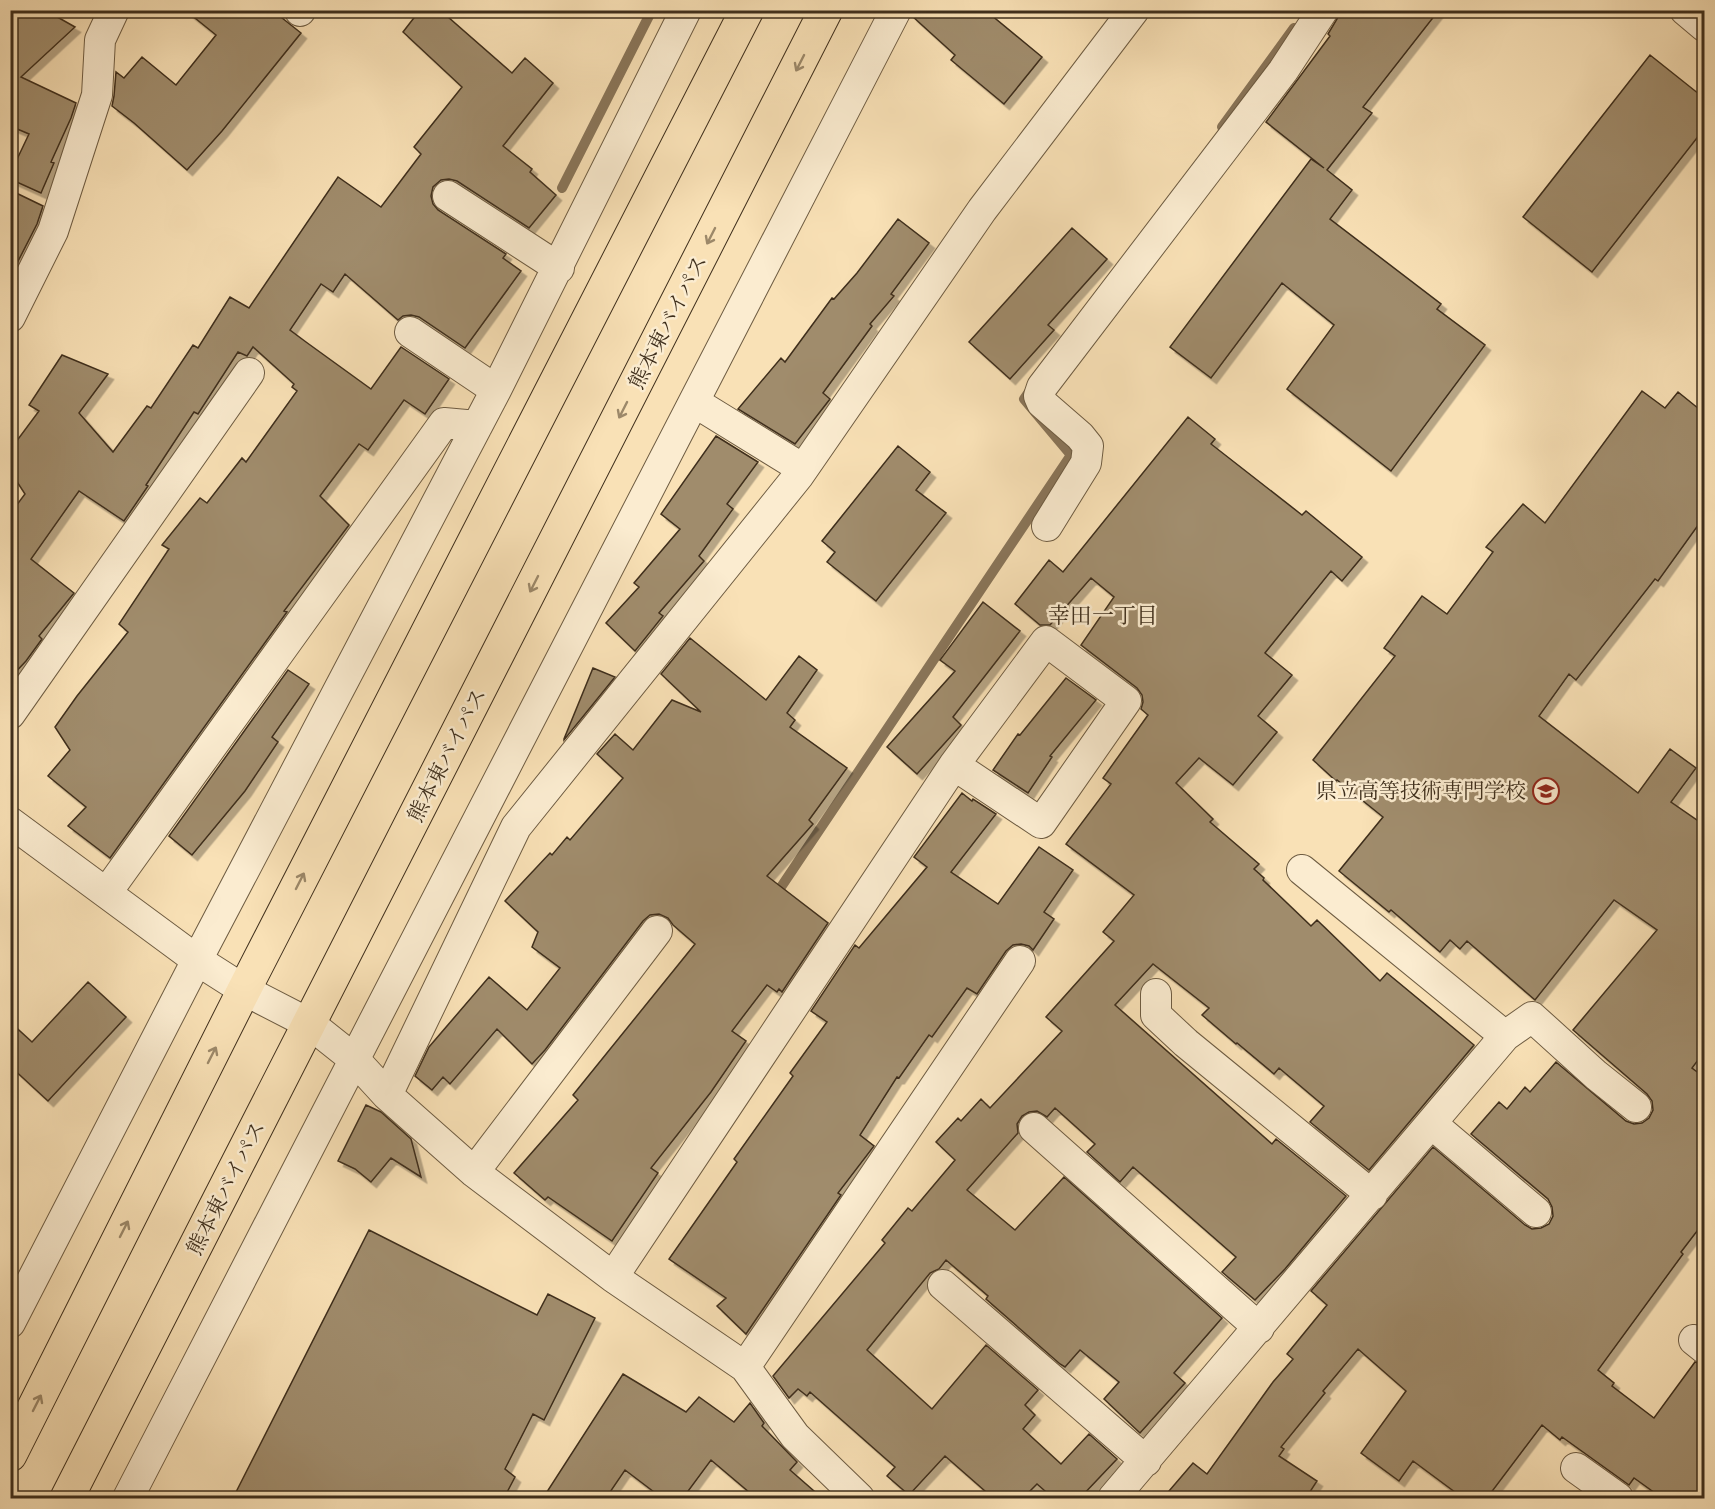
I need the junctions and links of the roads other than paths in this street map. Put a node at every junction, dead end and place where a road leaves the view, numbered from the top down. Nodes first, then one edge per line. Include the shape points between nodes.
1 (114, 10) edge
2 (686, 10) edge
3 (747, 10) edge
4 (826, 10) edge
5 (896, 10) edge
6 (1134, 10) edge
7 (1323, 10) edge
8 (1685, 10) edge
9 (1704, 26) edge
10 (448, 196) dead end
11 (559, 268) junction
12 (10, 317) edge
13 (410, 332) dead end
14 (249, 373) dead end
15 (496, 390) junction
16 (696, 403) junction
17 (477, 426) junction
18 (803, 469) junction
19 (1047, 526) dead end
20 (10, 714) edge
21 (954, 765) junction
22 (10, 822) edge
23 (1302, 870) dead end
24 (107, 892) junction
25 (657, 931) dead end
26 (197, 960) junction
27 (1020, 961) dead end
28 (244, 990) junction
29 (1156, 994) dead end
30 (310, 1024) junction
31 (1505, 1036) junction
32 (354, 1059) junction
33 (387, 1095) junction
34 (1636, 1107) dead end
35 (1432, 1124) junction
36 (1034, 1128) dead end
37 (474, 1172) junction
38 (1372, 1195) junction
39 (1536, 1212) dead end
40 (613, 1277) junction
41 (944, 1285) dead end
42 (10, 1323) edge
43 (1259, 1328) junction
44 (745, 1367) junction
45 (10, 1455) edge
46 (1146, 1461) junction
47 (1576, 1468) dead end
48 (67, 1498) edge
49 (128, 1498) edge
50 (859, 1498) edge
51 (1113, 1498) edge
52 (1618, 1498) edge

1 - 12 street via 100,40 97,95 53,231
2 - 11 street
28 -> 3 highway
4 -> 30 highway, 熊本東バイパス
5 - 16 street
6 - 18 street via 982,210
7 - 19 street via 1283,71 1042,387 1042,403 1088,446 1086,463
8 - 9 street
10 - 11 street
11 - 15 street
13 - 15 street
14 - 20 street
15 - 17 street
16 - 18 street
16 - 32 street
17 - 24 street via 444,423
17 - 26 street
18 - 33 street via 516,827
21 - 21 street via 1046,641 1126,701 1041,823
21 - 40 street
22 - 24 street
23 - 31 street
24 - 26 street
25 - 37 street
26 - 28 street
26 - 42 street
27 - 44 street
28 - 30 street
45 -> 28 highway
29 - 38 street via 1156,1015 1186,1043
30 - 32 street
30 - 48 highway, 熊本東バイパス
31 - 34 street via 1532,1017
31 - 35 street
32 - 33 street
32 - 49 street
33 - 37 street
35 - 38 street
35 - 39 street
36 - 43 street
37 - 40 street
38 - 43 street
40 - 44 street
41 - 46 street
43 - 46 street
44 - 50 street via 795,1436
46 - 51 street
47 - 52 street

